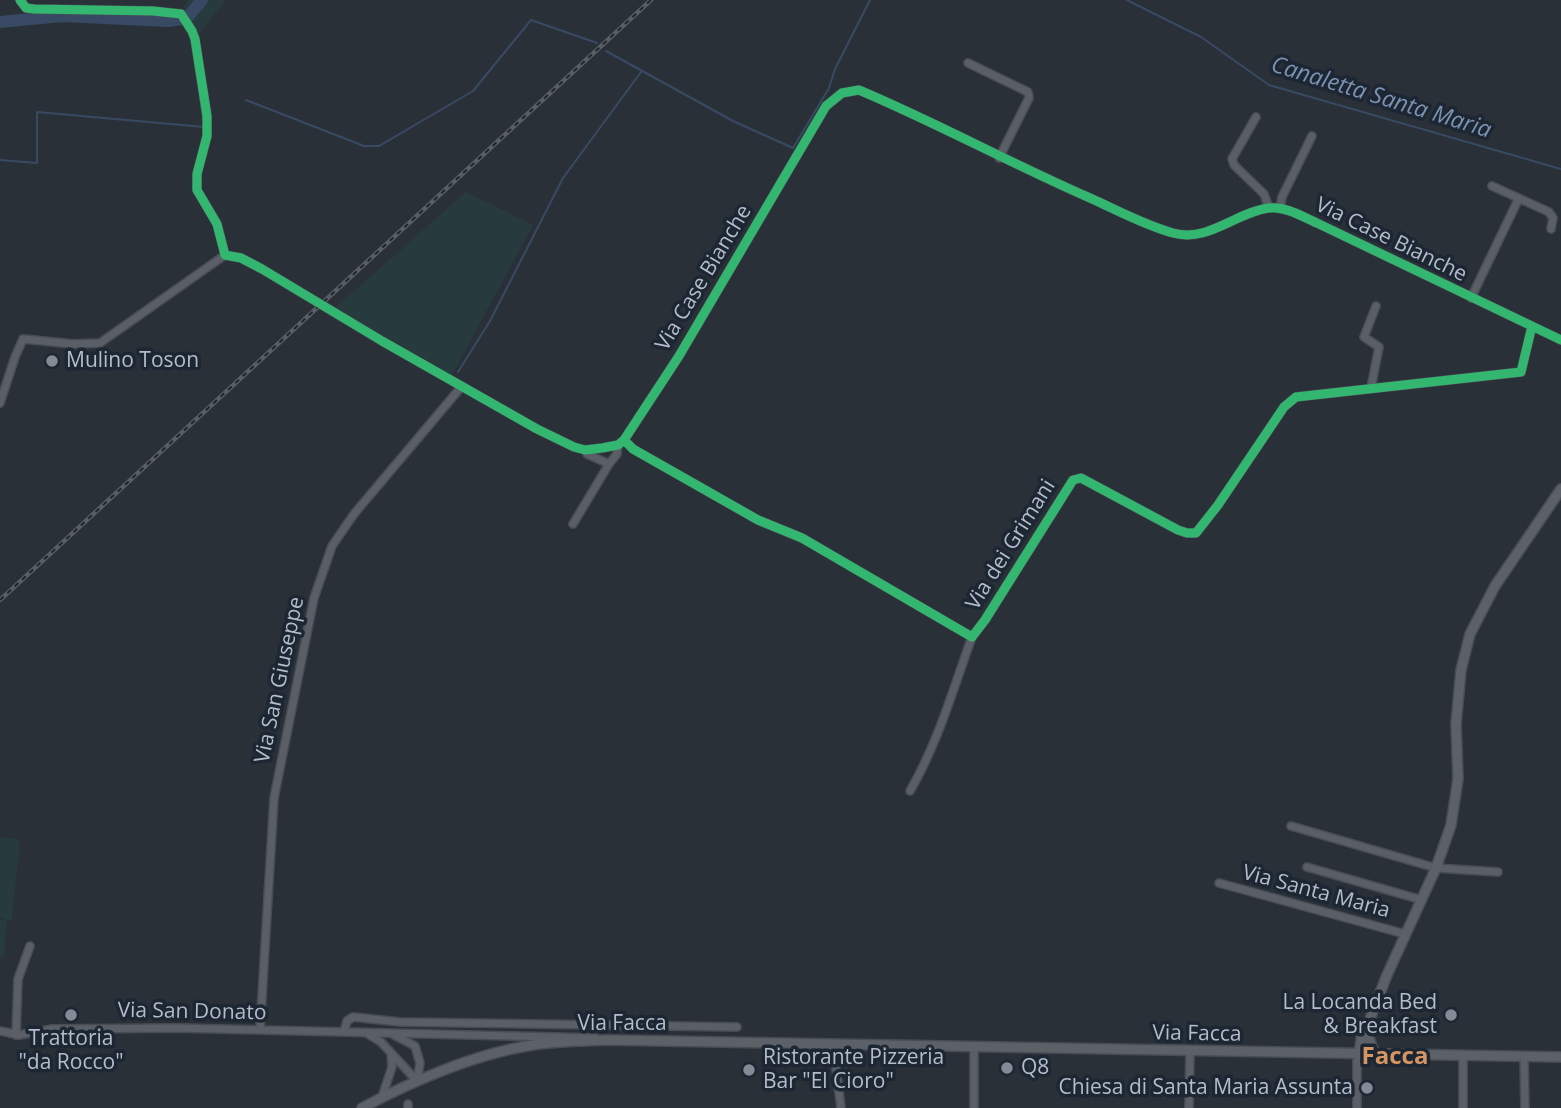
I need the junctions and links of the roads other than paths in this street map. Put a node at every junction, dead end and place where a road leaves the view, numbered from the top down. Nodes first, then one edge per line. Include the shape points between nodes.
1 (20, 0) edge
2 (968, 63) dead end
3 (1256, 117) dead end
4 (1312, 136) dead end
5 (999, 158) junction
6 (1492, 186) dead end
7 (1519, 198) junction
8 (1269, 208) junction
9 (1280, 209) junction
10 (1551, 229) dead end
11 (225, 255) junction
12 (1471, 298) junction
13 (1376, 306) dead end
14 (1532, 326) junction
15 (1561, 340) edge
16 (462, 386) junction
17 (1371, 388) junction
18 (0, 403) edge
19 (621, 442) junction
20 (586, 450) junction
21 (609, 464) junction
22 (1561, 489) edge
23 (573, 524) dead end
24 (972, 637) junction
25 (910, 791) dead end
26 (1292, 826) dead end
27 (1307, 867) dead end
28 (1436, 868) junction
29 (1497, 872) dead end
30 (1219, 883) dead end
31 (1422, 900) junction
32 (1405, 934) junction
33 (30, 946) dead end
34 (1368, 1024) junction
35 (737, 1027) dead end
36 (260, 1030) junction
37 (0, 1031) edge
38 (344, 1032) junction
39 (368, 1033) junction
40 (390, 1033) junction
41 (16, 1035) junction
42 (607, 1040) junction
43 (833, 1044) junction
44 (974, 1047) junction
45 (1190, 1051) junction
46 (390, 1052) junction
47 (1358, 1055) junction
48 (1376, 1055) junction
49 (1463, 1056) junction
50 (1524, 1056) junction
51 (1561, 1057) edge
52 (417, 1081) junction
53 (382, 1097) junction
54 (362, 1108) edge
55 (841, 1108) edge
56 (974, 1108) edge
57 (1189, 1108) edge
58 (1357, 1108) edge
59 (1463, 1108) edge
60 (1525, 1108) edge

1 - 11 street via 26,8 174,11 183,16 195,39 207,116 197,190 217,224
2 - 5 street via 1028,92
3 - 8 street via 1232,159 1264,194
4 - 9 street
5 - 8 street, Via Case Bianche via 1176,234 1196,234
5 - 19 street, Via Case Bianche via 859,90 842,93 826,106 679,356
6 - 7 street
7 - 10 street via 1549,212
7 - 12 street
8 - 9 street, Via Case Bianche
9 - 12 street, Via Case Bianche
11 - 16 street via 262,268
11 - 18 street via 100,343 23,339
12 - 14 street, Via Case Bianche
13 - 17 street via 1364,337 1379,348
14 - 15 street, Via Case Bianche
14 - 17 street, Via dei Grimani via 1521,372
16 - 20 street via 537,429
16 - 36 street, Via San Giuseppe via 354,514 332,546 314,598 274,798
17 - 24 street, Via dei Grimani via 1296,397 1284,407 1196,533 1178,530 1081,478 1073,480
19 - 20 street
19 - 21 street, Via Case Bianche
19 - 24 street, Via dei Grimani via 758,520 803,538
20 - 21 street
21 - 23 street, Via Case Bianche
22 - 28 main road, Via Santa Maria via 1495,586 1470,634 1456,724 1458,779 1451,825
24 - 25 street via 946,712
26 - 28 street
27 - 31 street
28 - 29 street
28 - 31 main road, Via Santa Maria
30 - 32 street, Via Santa Maria
31 - 32 main road, Via Santa Maria
32 - 34 main road, Via Santa Maria
33 - 41 street via 18,979
34 - 47 main road, Via Santa Maria
34 - 48 main road
35 - 38 street via 400,1022 353,1017
36 - 38 street, Via San Donato
36 - 41 street, Via San Donato via 91,1028
37 - 41 street, Via San Donato
38 - 39 street, Via San Donato
39 - 40 street, Via San Donato
39 - 46 street
40 - 42 street, Via San Donato
40 - 52 street via 415,1046 420,1063
42 - 43 main road, Via Facca
42 - 52 main road, Via Facca via 525,1046
43 - 44 main road, Via Facca
43 - 55 street
44 - 45 main road, Via Facca
44 - 56 street
45 - 47 main road, Via Facca
45 - 57 street
46 - 52 street
46 - 53 street via 392,1067
47 - 48 main road, Via Facca
47 - 58 street
48 - 49 main road, Via Facca
49 - 50 main road, Via Facca
49 - 59 street
50 - 51 main road, Via Facca
50 - 60 street
52 - 53 main road, Via Facca
53 - 54 main road, Via Facca

